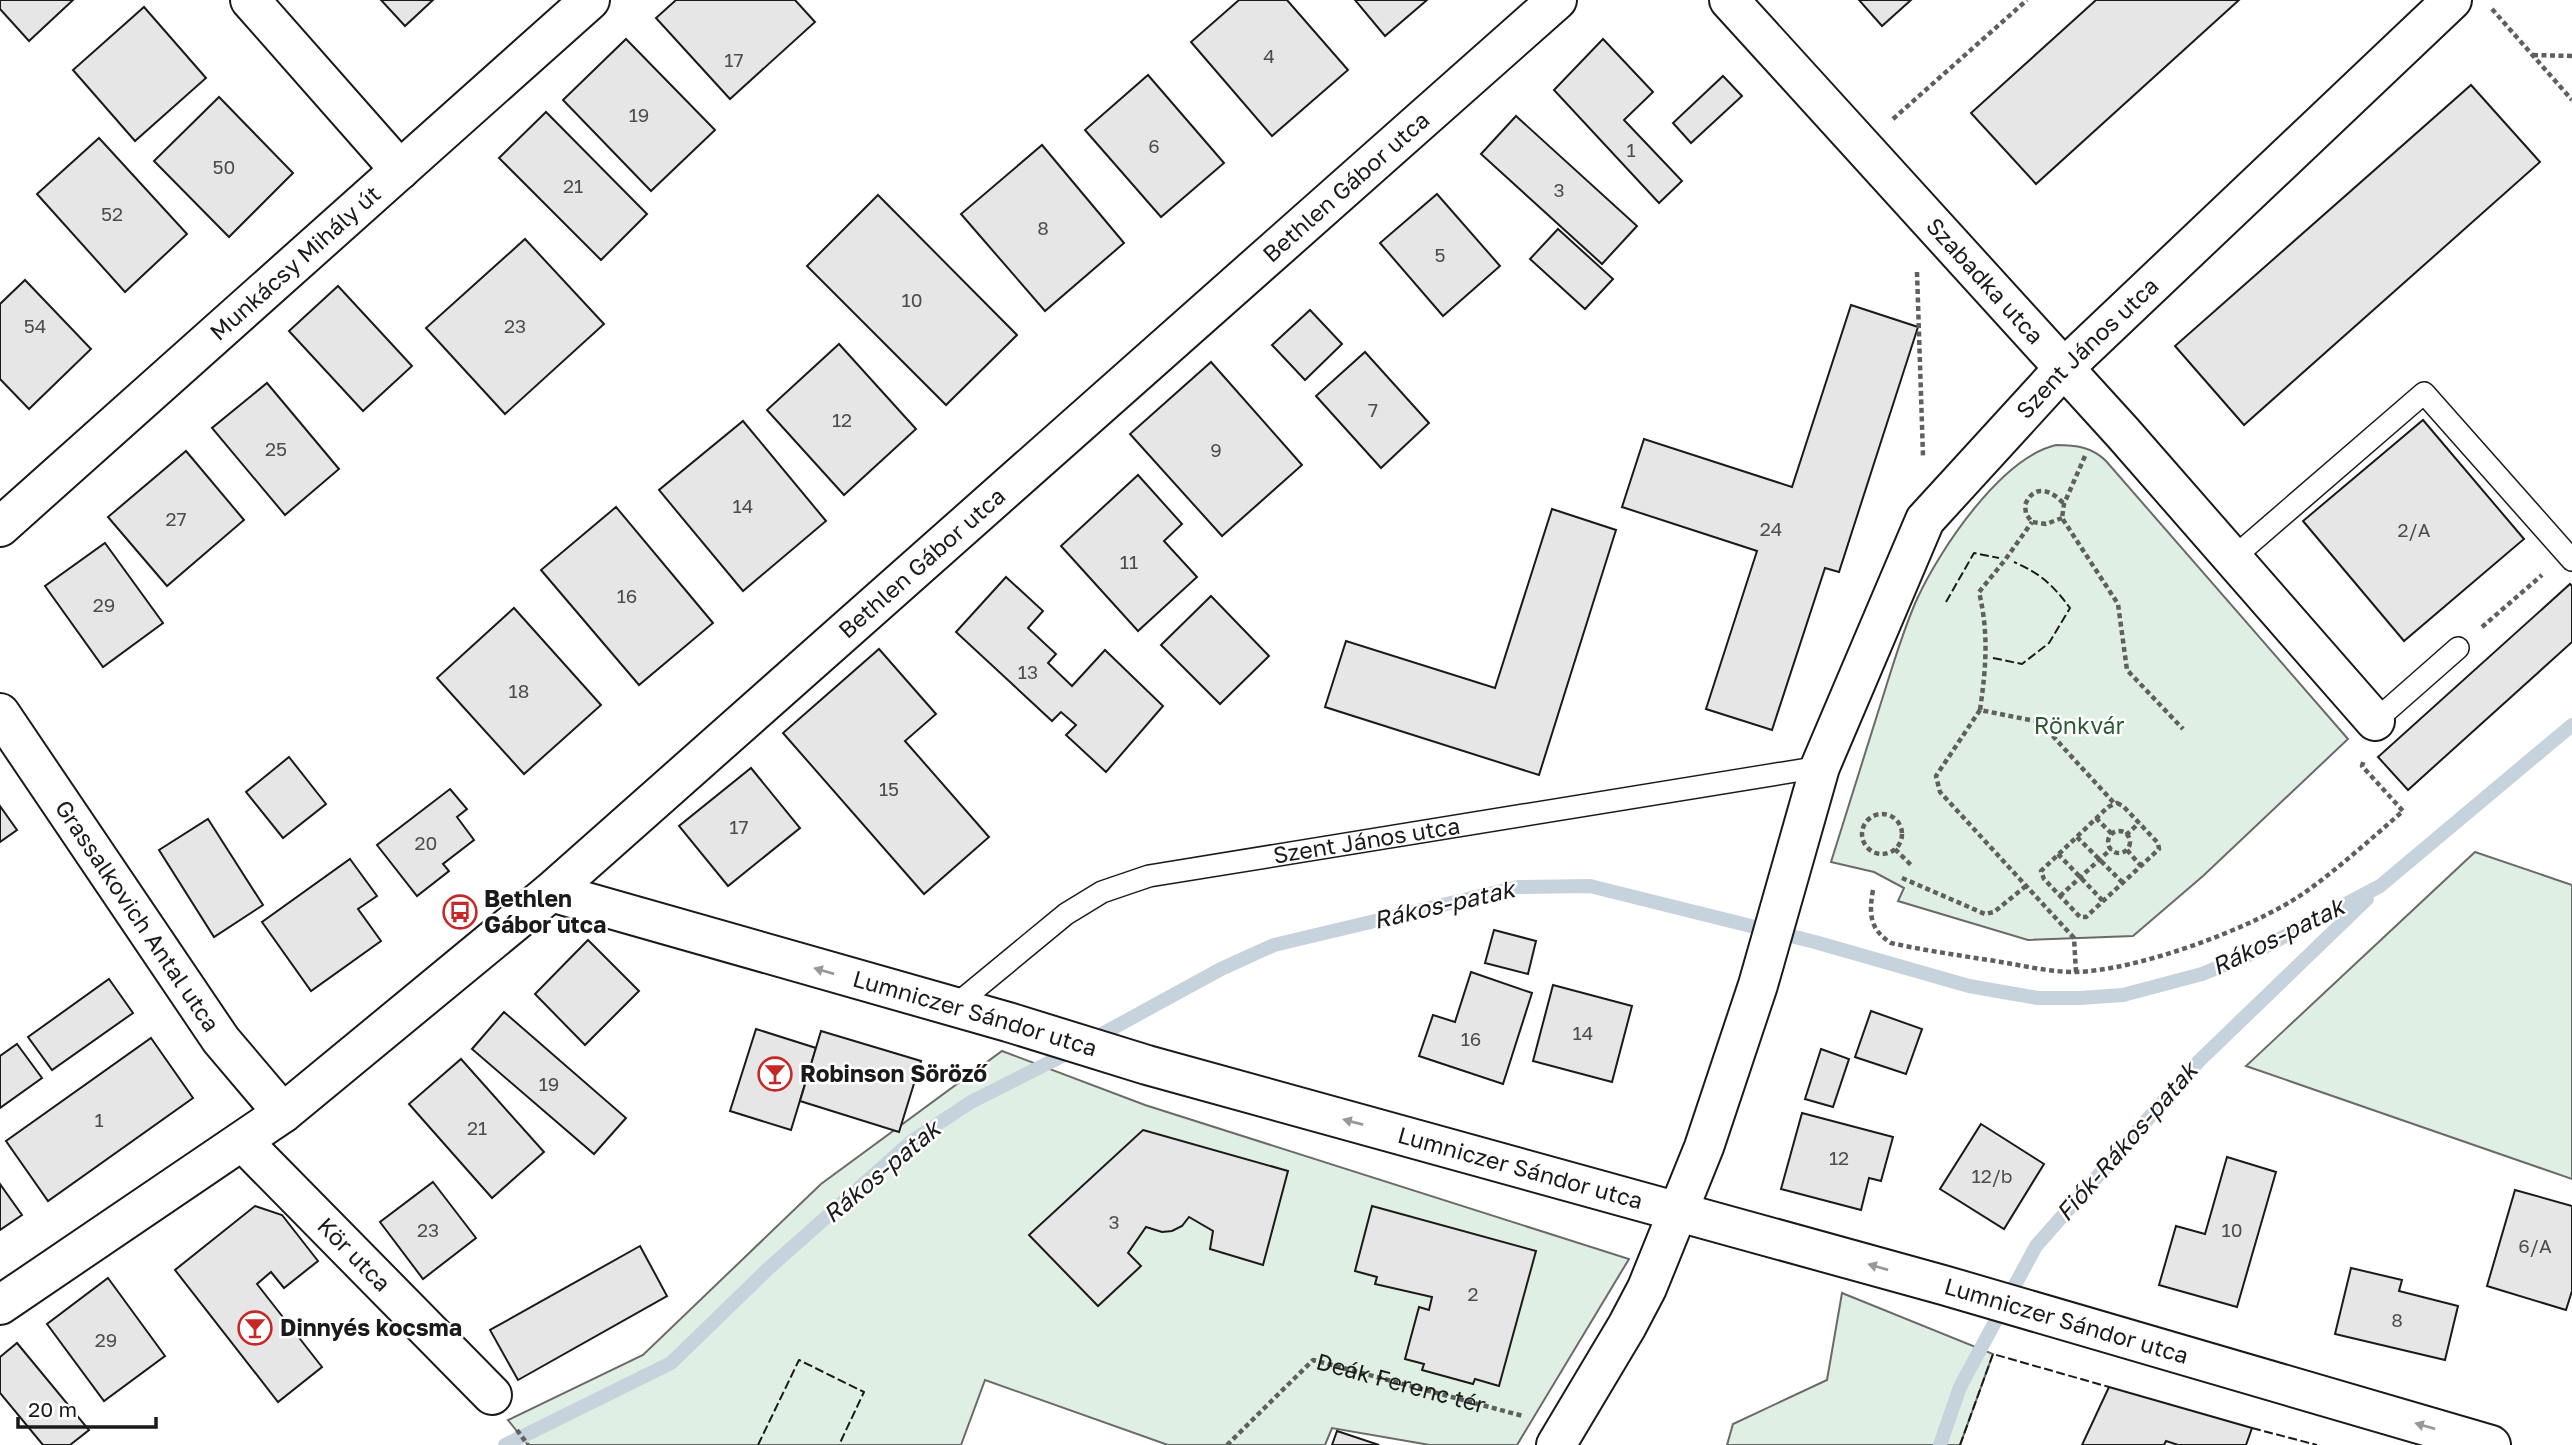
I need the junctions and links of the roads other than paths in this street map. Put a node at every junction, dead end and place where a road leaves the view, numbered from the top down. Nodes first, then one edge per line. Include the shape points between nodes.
1 (250, 0) edge
2 (590, 0) edge
3 (1557, 0) edge
4 (1729, 0) edge
5 (2452, 0) edge
6 (400, 170) junction
7 (2064, 368) junction
8 (0, 527) edge
9 (2569, 557) edge
10 (2233, 558) junction
11 (2458, 648) road end
12 (0, 713) edge
13 (2375, 721) joint
14 (1820, 767) junction
15 (551, 892) junction
16 (952, 1008) junction
17 (283, 1113) junction
18 (243, 1142) junction
19 (1678, 1212) junction
20 (0, 1305) edge
21 (492, 1395) dead end
22 (1561, 1436) edge
23 (2491, 1445) edge

1 - 6 street
2 - 6 street, Munkácsy Mihály út
3 - 15 street, Bethlen Gábor utca
4 - 7 street, Szabadka utca
5 - 7 street, Szent János utca
6 - 8 street, Munkácsy Mihály út
7 - 10 street, Szabadka utca
7 - 14 street, Szent János utca via 1925,520
9 - 10 lane via 2424,393
10 - 13 street, Szabadka utca
11 - 13 lane
12 - 17 street, Grassalkovich Antal utca via 221,1040
14 - 16 lane, Szent János utca via 1149,876 1102,892 1066,914
14 - 19 street, Szent János utca via 1758,985
16 -> 15 street, Lumniczer Sándor utca
15 - 17 street, Bethlen Gábor utca
19 -> 16 street, Lumniczer Sándor utca
17 - 18 street, Bethlen Gábor utca
18 - 20 street, Bethlen Gábor utca
18 - 21 street, Kör utca
19 - 22 street via 1647,1288
23 -> 19 street, Lumniczer Sándor utca

